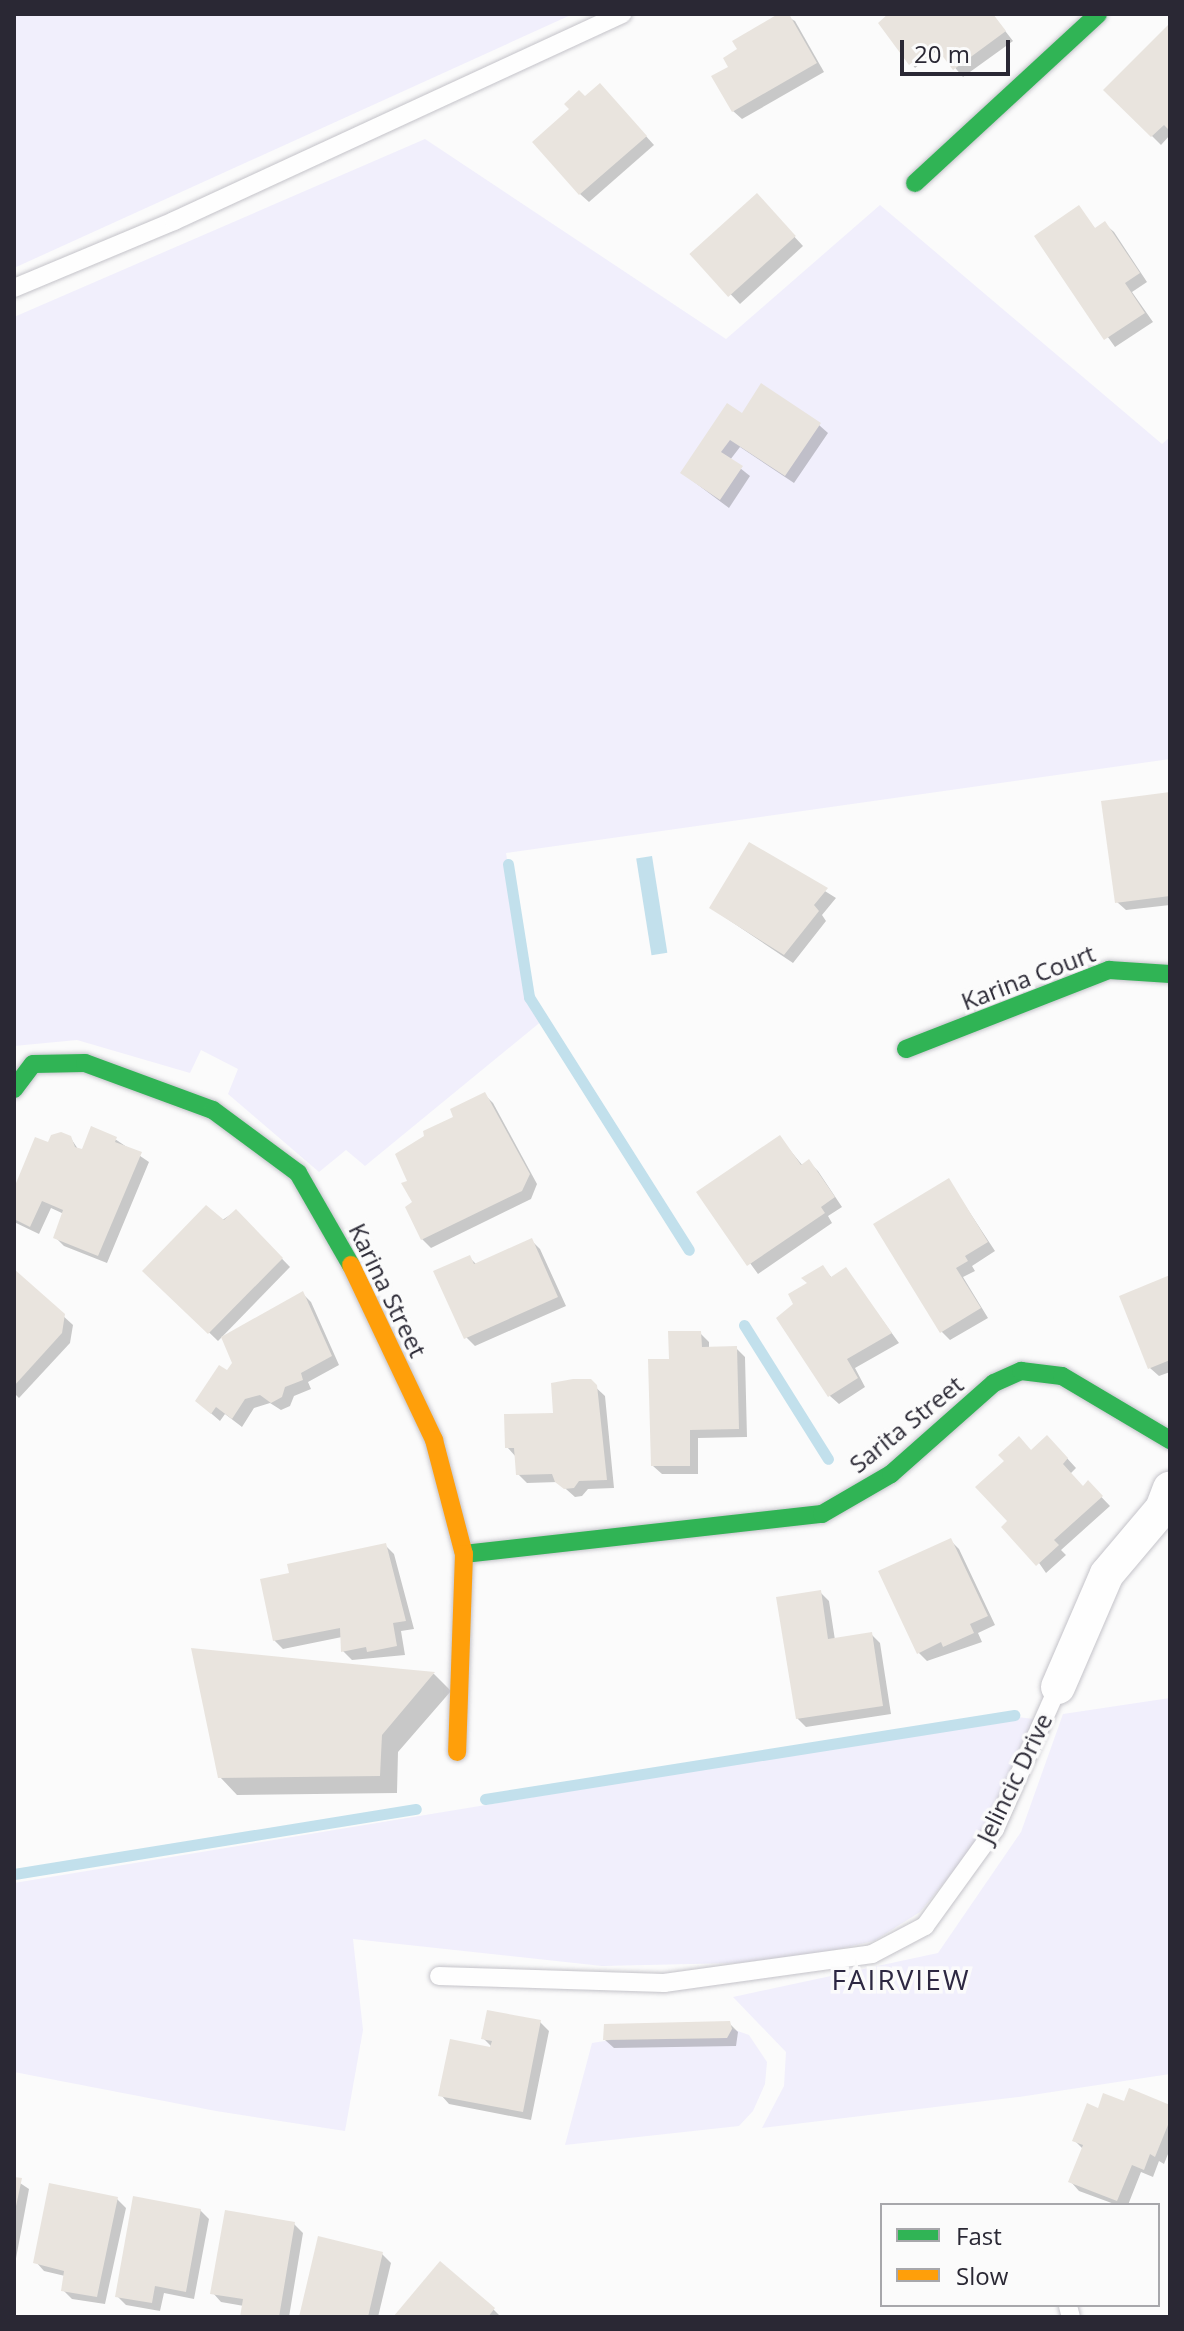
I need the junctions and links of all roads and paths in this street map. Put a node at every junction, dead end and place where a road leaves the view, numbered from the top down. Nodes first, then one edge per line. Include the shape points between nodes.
1 (623, 14) edge
2 (1098, 14) edge
3 (915, 183) dead end
4 (14, 288) edge
5 (1170, 974) edge
6 (906, 1049) dead end
7 (14, 1089) edge
8 (1170, 1440) edge
9 (1170, 1488) edge
10 (464, 1554) junction
11 (1058, 1687) joint
12 (457, 1752) dead end
13 (439, 1976) dead end

1 - 4 lane via 174,221
2 - 3 street
5 - 6 street, Karina Court via 1109,970
7 - 10 street, Karina Street via 33,1064 85,1063 213,1110 298,1173 341,1244 434,1440
8 - 10 street, Sarita Street via 1062,1376 1021,1371 994,1383 891,1474 822,1514
9 - 11 street, Jelincic Drive via 1162,1509 1107,1574
10 - 12 street, Karina Street
11 - 13 lane, Jelincic Drive via 995,1829 925,1926 872,1954 664,1983

